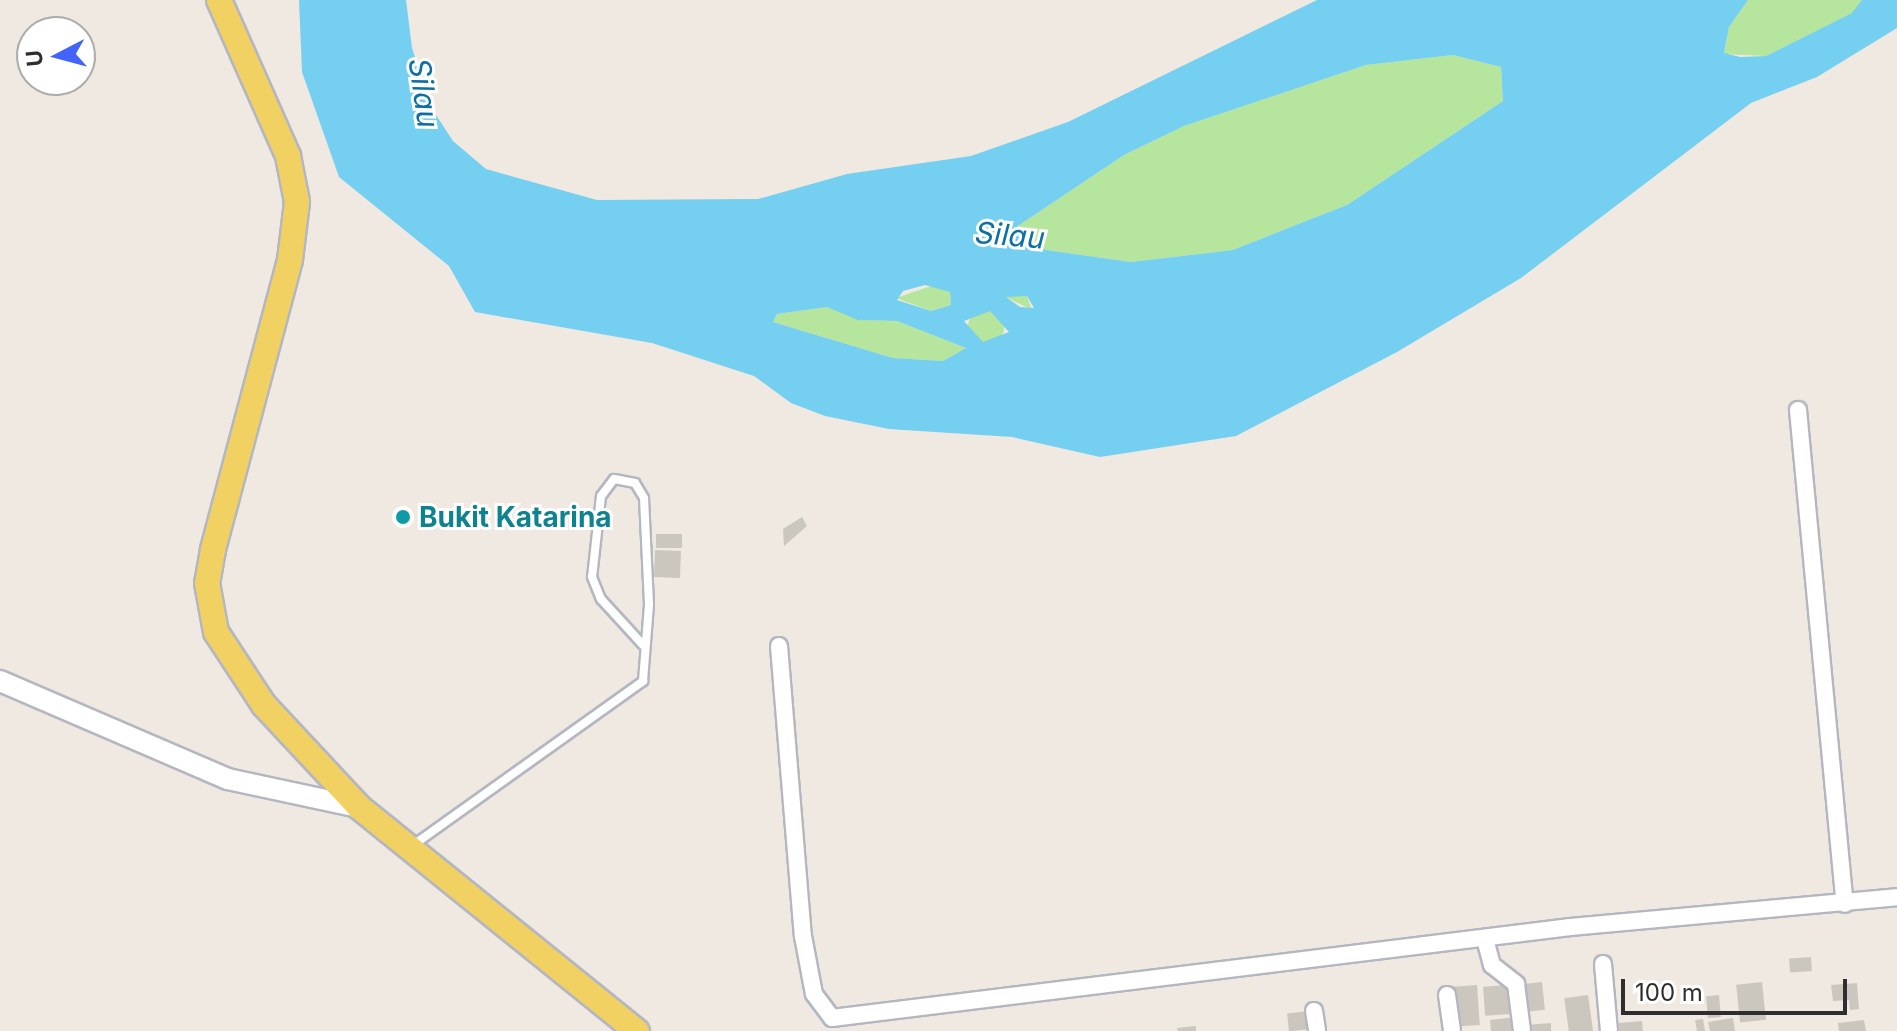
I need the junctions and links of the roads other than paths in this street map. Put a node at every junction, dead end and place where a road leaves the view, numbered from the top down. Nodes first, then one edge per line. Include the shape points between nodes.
1 (219, 0) edge
2 (1798, 410) dead end
3 (643, 645) junction
4 (779, 646) dead end
5 (0, 681) edge
6 (359, 807) junction
7 (408, 849) junction
8 (1897, 897) edge
9 (1845, 904) junction
10 (1485, 939) junction
11 (1603, 964) dead end
12 (1447, 995) dead end
13 (1314, 1011) dead end
14 (637, 1031) edge
15 (1317, 1031) edge
16 (1452, 1031) edge
17 (1522, 1031) edge
18 (1609, 1031) edge

1 - 6 main road via 288,156 297,215 213,550 209,608 264,705
2 - 9 street
3 - 3 lane via 601,599 592,577 601,496 614,479 635,483 644,498 649,604
3 - 7 lane via 638,687
4 - 10 street via 803,936 814,994 832,1018
5 - 6 street via 228,779
6 - 7 main road
7 - 14 main road
8 - 9 street
9 - 10 street
10 - 17 street via 1492,965 1516,984
11 - 18 street
12 - 16 street
13 - 15 street

